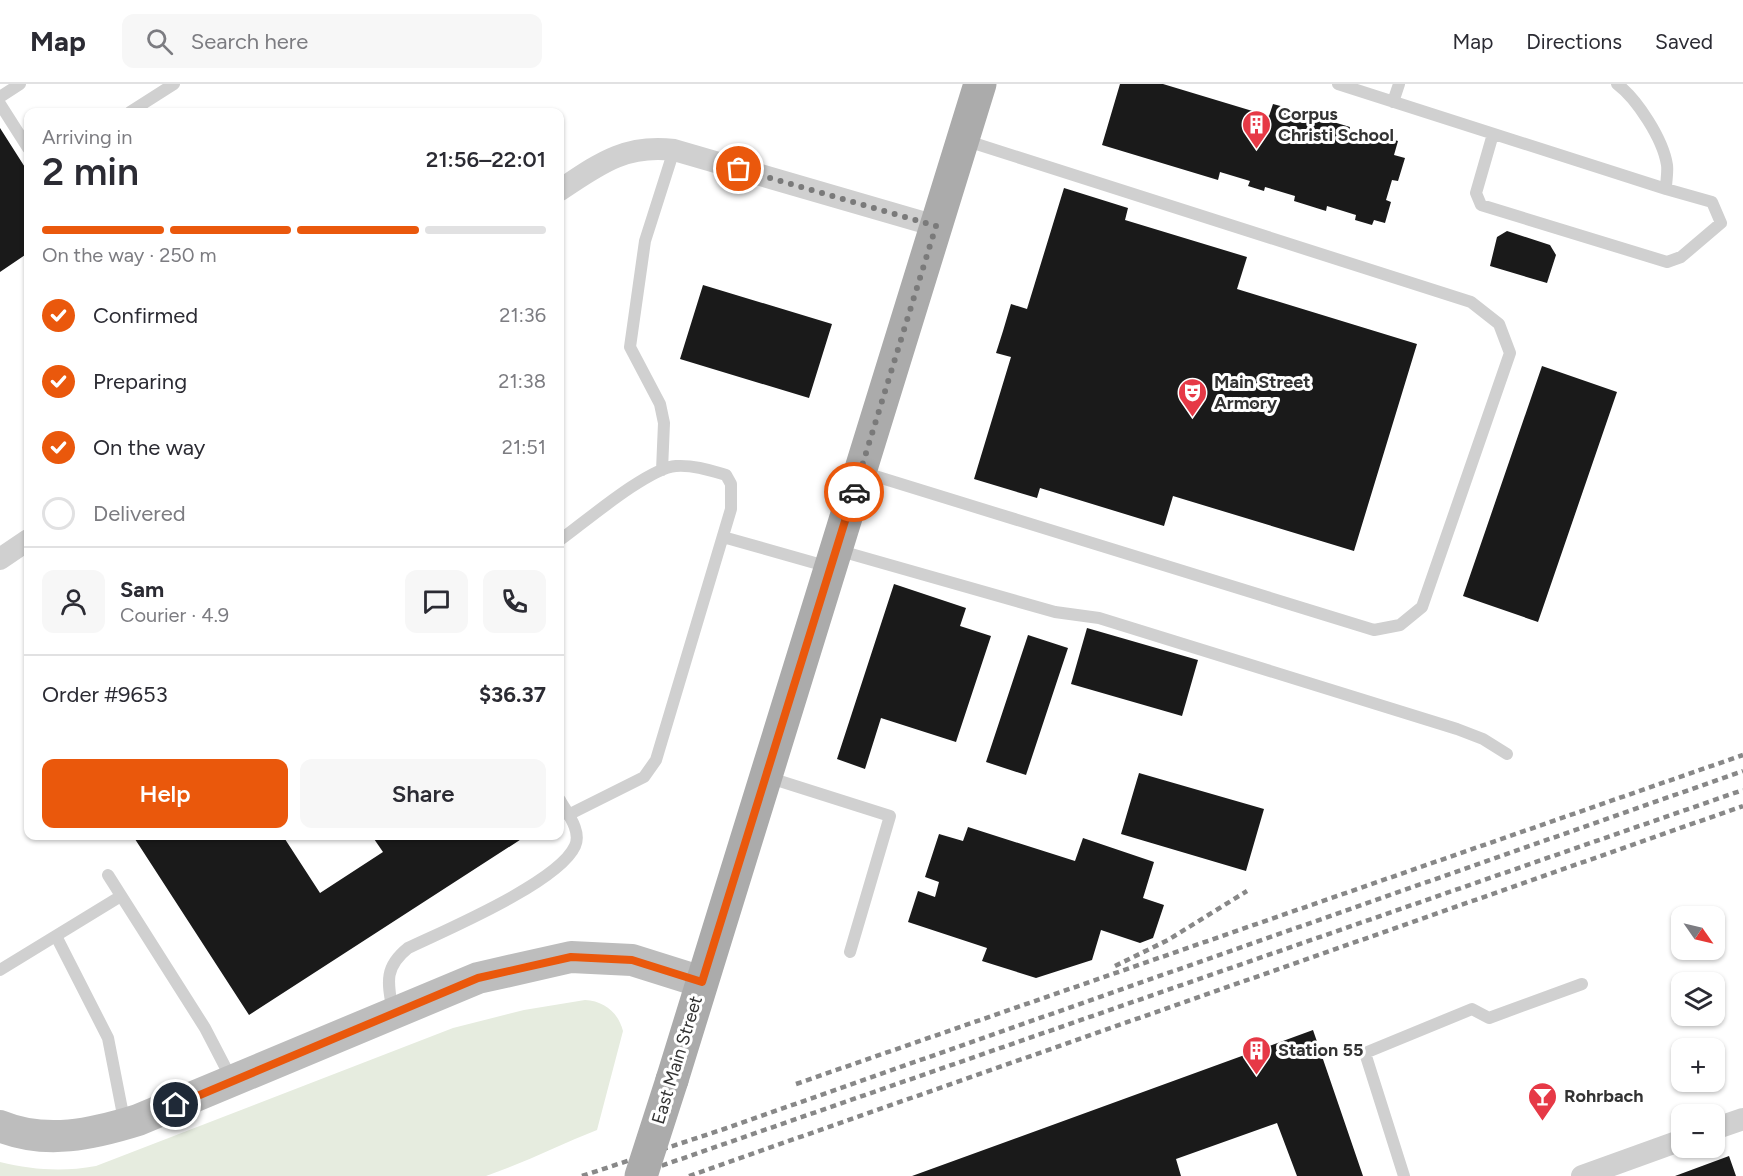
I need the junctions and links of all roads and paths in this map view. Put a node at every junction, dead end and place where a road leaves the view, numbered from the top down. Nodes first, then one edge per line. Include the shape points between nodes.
1 (20, 84) edge
2 (174, 84) edge
3 (980, 84) edge
4 (1338, 84) edge
5 (1399, 84) edge
6 (1617, 84) edge
7 (0, 97) edge
8 (1393, 102) junction
9 (0, 104) edge
10 (136, 108) edge
11 (1493, 134) junction
12 (963, 140) junction
13 (24, 142) edge
14 (665, 149) junction
15 (564, 188) edge
16 (1666, 189) junction
17 (936, 226) junction
18 (662, 470) junction
19 (860, 471) junction
20 (564, 537) edge
21 (723, 537) junction
22 (24, 543) edge
23 (0, 559) edge
24 (833, 559) junction
25 (1507, 754) dead end
26 (765, 777) junction
27 (564, 808) edge
28 (568, 815) junction
29 (108, 875) dead end
30 (121, 896) junction
31 (56, 936) junction
32 (850, 952) dead end
33 (0, 970) edge
34 (702, 982) junction
35 (1582, 984) dead end
36 (393, 1013) junction
37 (232, 1081) junction
38 (1742, 1122) edge
39 (124, 1125) junction
40 (1725, 1126) edge
41 (2, 1127) edge
42 (1671, 1144) edge
43 (641, 1176) edge
44 (1404, 1176) edge
45 (1582, 1176) edge

1 - 7 lane
2 - 10 lane
3 - 12 main road, East Main Street
4 - 8 lane
5 - 8 lane
6 - 16 lane via 1633,97 1659,141 1667,165
8 - 11 lane
9 - 13 lane
11 - 16 lane
11 - 16 lane via 1476,194 1481,205 1667,262 1681,256 1721,223 1712,202
12 - 17 main road, East Main Street
12 - 19 lane via 1471,302 1499,324 1510,353 1422,607 1400,625 1374,630
14 - 15 street via 619,154
14 - 17 street
14 - 18 lane via 645,241 630,347 660,404 664,423
17 - 19 main road, East Main Street
18 - 20 lane
18 - 21 lane via 698,466 726,475 731,484 731,509
19 - 24 main road, East Main Street
21 - 24 lane
21 - 28 lane via 656,760 644,777
22 - 23 street
24 - 25 lane via 1055,612 1099,618 1457,729
24 - 26 main road, East Main Street
26 - 32 lane via 890,816
26 - 34 main road, East Main Street
27 - 28 lane
28 - 36 lane via 577,834 575,846 564,861 492,907 400,954 387,979
29 - 30 lane
30 - 31 lane
30 - 37 lane via 205,1028
31 - 33 lane
31 - 39 lane via 108,1038
34 - 36 main road via 632,960 571,957 478,978
34 - 43 main road, East Main Street, bridge
35 - 44 lane via 1489,1018 1472,1009 1365,1053
36 - 37 main road
37 - 39 main road
38 - 40 street
39 - 41 main road via 65,1137
42 - 45 street

